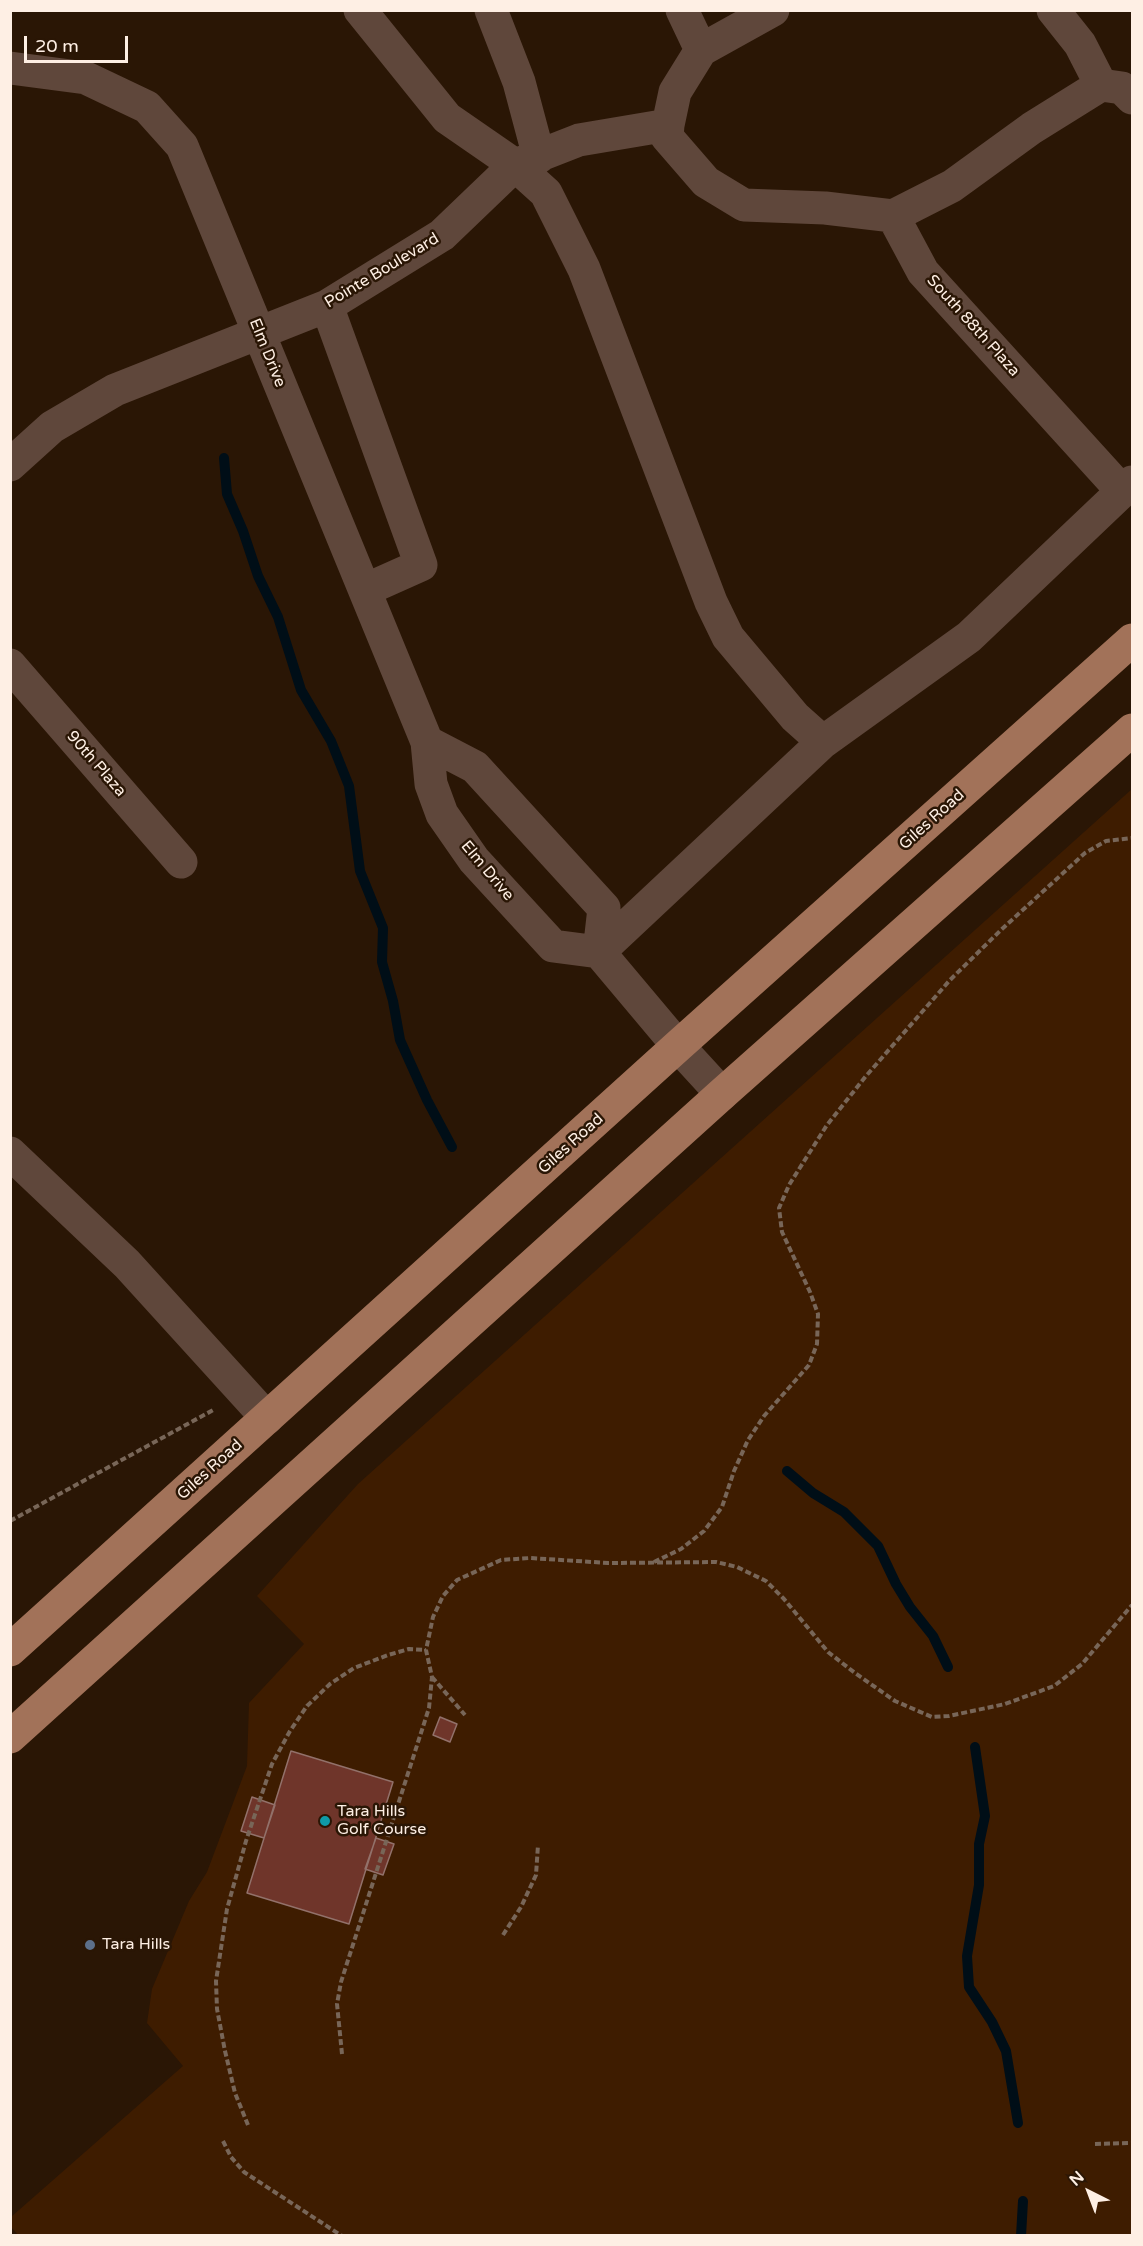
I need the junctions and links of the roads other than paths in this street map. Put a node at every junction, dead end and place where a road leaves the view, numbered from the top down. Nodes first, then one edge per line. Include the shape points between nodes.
1 (360, 10) edge
2 (491, 10) edge
3 (682, 10) edge
4 (773, 10) edge
5 (1053, 10) edge
6 (701, 50) junction
7 (10, 68) edge
8 (1101, 85) junction
9 (1132, 99) edge
10 (668, 125) junction
11 (527, 161) junction
12 (893, 216) junction
13 (327, 306) junction
14 (259, 333) junction
15 (10, 465) edge
16 (1127, 486) edge
17 (365, 590) junction
18 (1132, 640) edge
19 (10, 665) edge
20 (1132, 730) edge
21 (427, 742) junction
22 (823, 742) junction
23 (181, 862) dead end
24 (599, 952) junction
25 (678, 1046) junction
26 (722, 1094) junction
27 (10, 1153) edge
28 (267, 1418) junction
29 (10, 1650) edge
30 (10, 1737) edge

1 - 11 street via 447,118
2 - 11 street via 519,82
3 - 6 street
4 - 6 street
5 - 8 street via 1080,44
6 - 10 street via 675,92
7 - 14 street, Elm Drive via 86,78 147,107 182,146
8 - 9 street via 1122,88
8 - 12 street via 1032,128 952,186
10 - 11 street, Pointe Boulevard via 579,140
10 - 12 street via 667,137 706,182 744,205
11 - 13 street, Pointe Boulevard via 442,236
11 - 22 street via 584,269 711,602 728,637 795,717
12 - 16 street, South 88th Plaza via 923,272
13 - 14 street, Pointe Boulevard
13 - 17 street via 421,565
14 - 15 street, Pointe Boulevard via 115,390 52,427
14 - 17 street, Elm Drive
16 - 22 street via 969,637
17 - 21 street, Elm Drive
18 - 25 main road, Giles Road
19 - 23 street, 90th Plaza
20 - 26 main road
21 - 24 street via 475,767 604,908
21 - 24 street, Elm Drive via 431,784 442,814 474,860 554,946
22 - 24 street
24 - 25 street
25 - 26 street
25 - 28 main road, Giles Road
26 - 30 main road
27 - 28 street via 127,1264
28 - 29 main road, Giles Road

